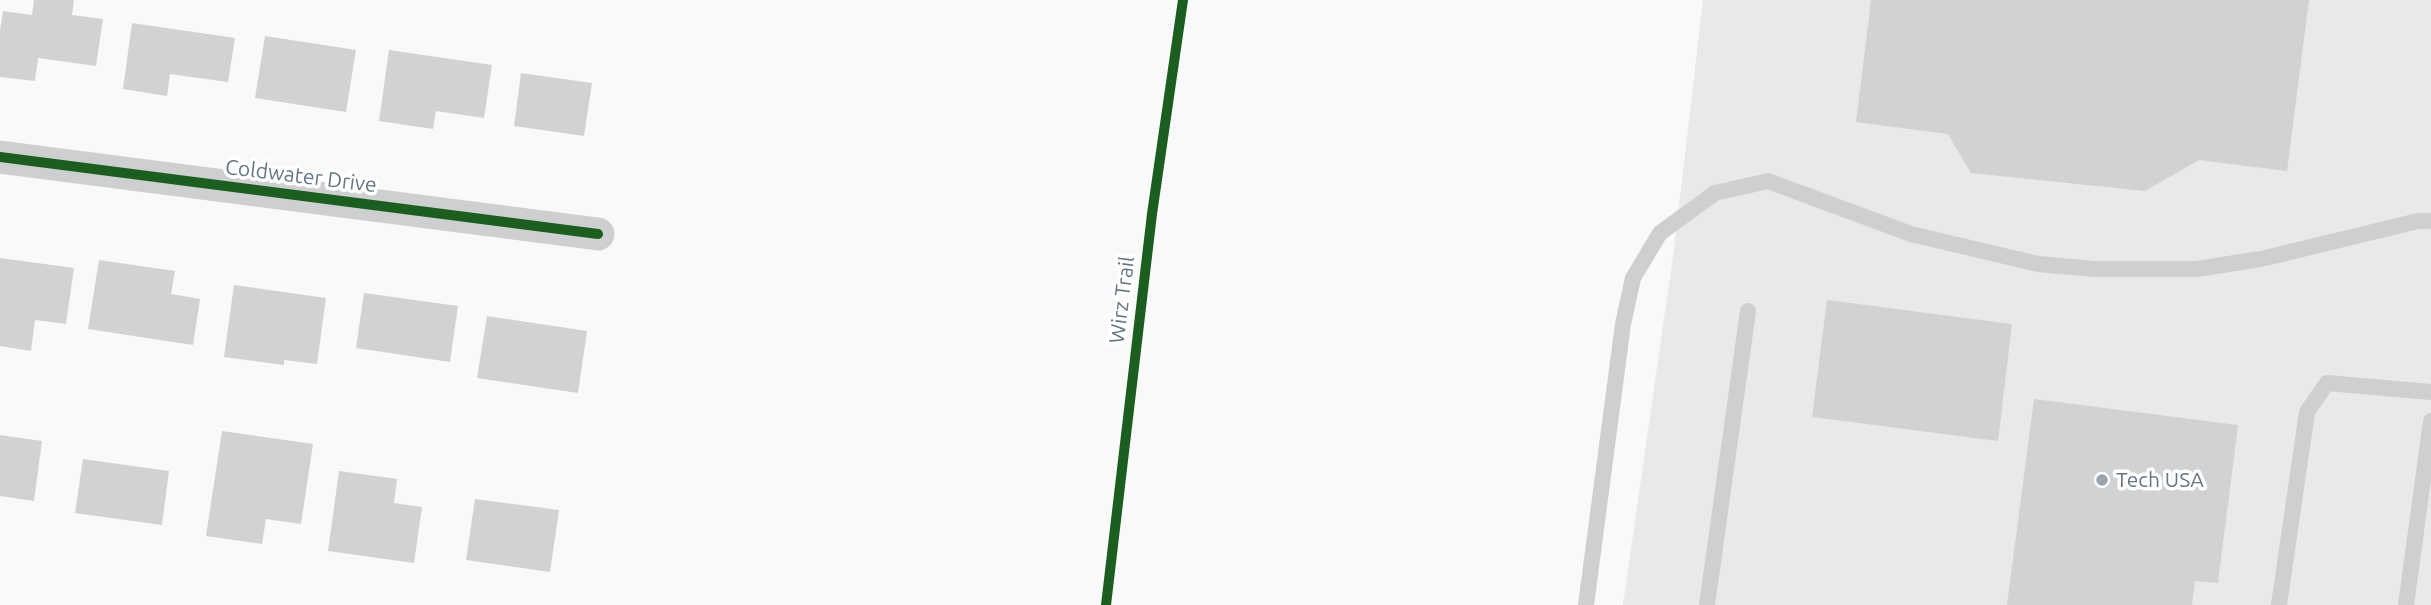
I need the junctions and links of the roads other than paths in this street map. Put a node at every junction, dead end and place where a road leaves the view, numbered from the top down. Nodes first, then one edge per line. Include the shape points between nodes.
1 (0, 157) edge
2 (2431, 221) edge
3 (598, 234) dead end
4 (1748, 311) dead end
5 (2431, 392) edge
6 (2431, 421) edge
7 (1586, 605) edge
8 (1707, 605) edge
9 (2279, 605) edge
10 (2406, 605) edge

1 - 3 street, Coldwater Drive
2 - 7 lane via 2197,269 2095,269 2038,264 1912,234 1768,181 1715,192 1660,233 1633,278
4 - 8 lane
5 - 9 lane via 2327,383 2308,411
6 - 10 lane

